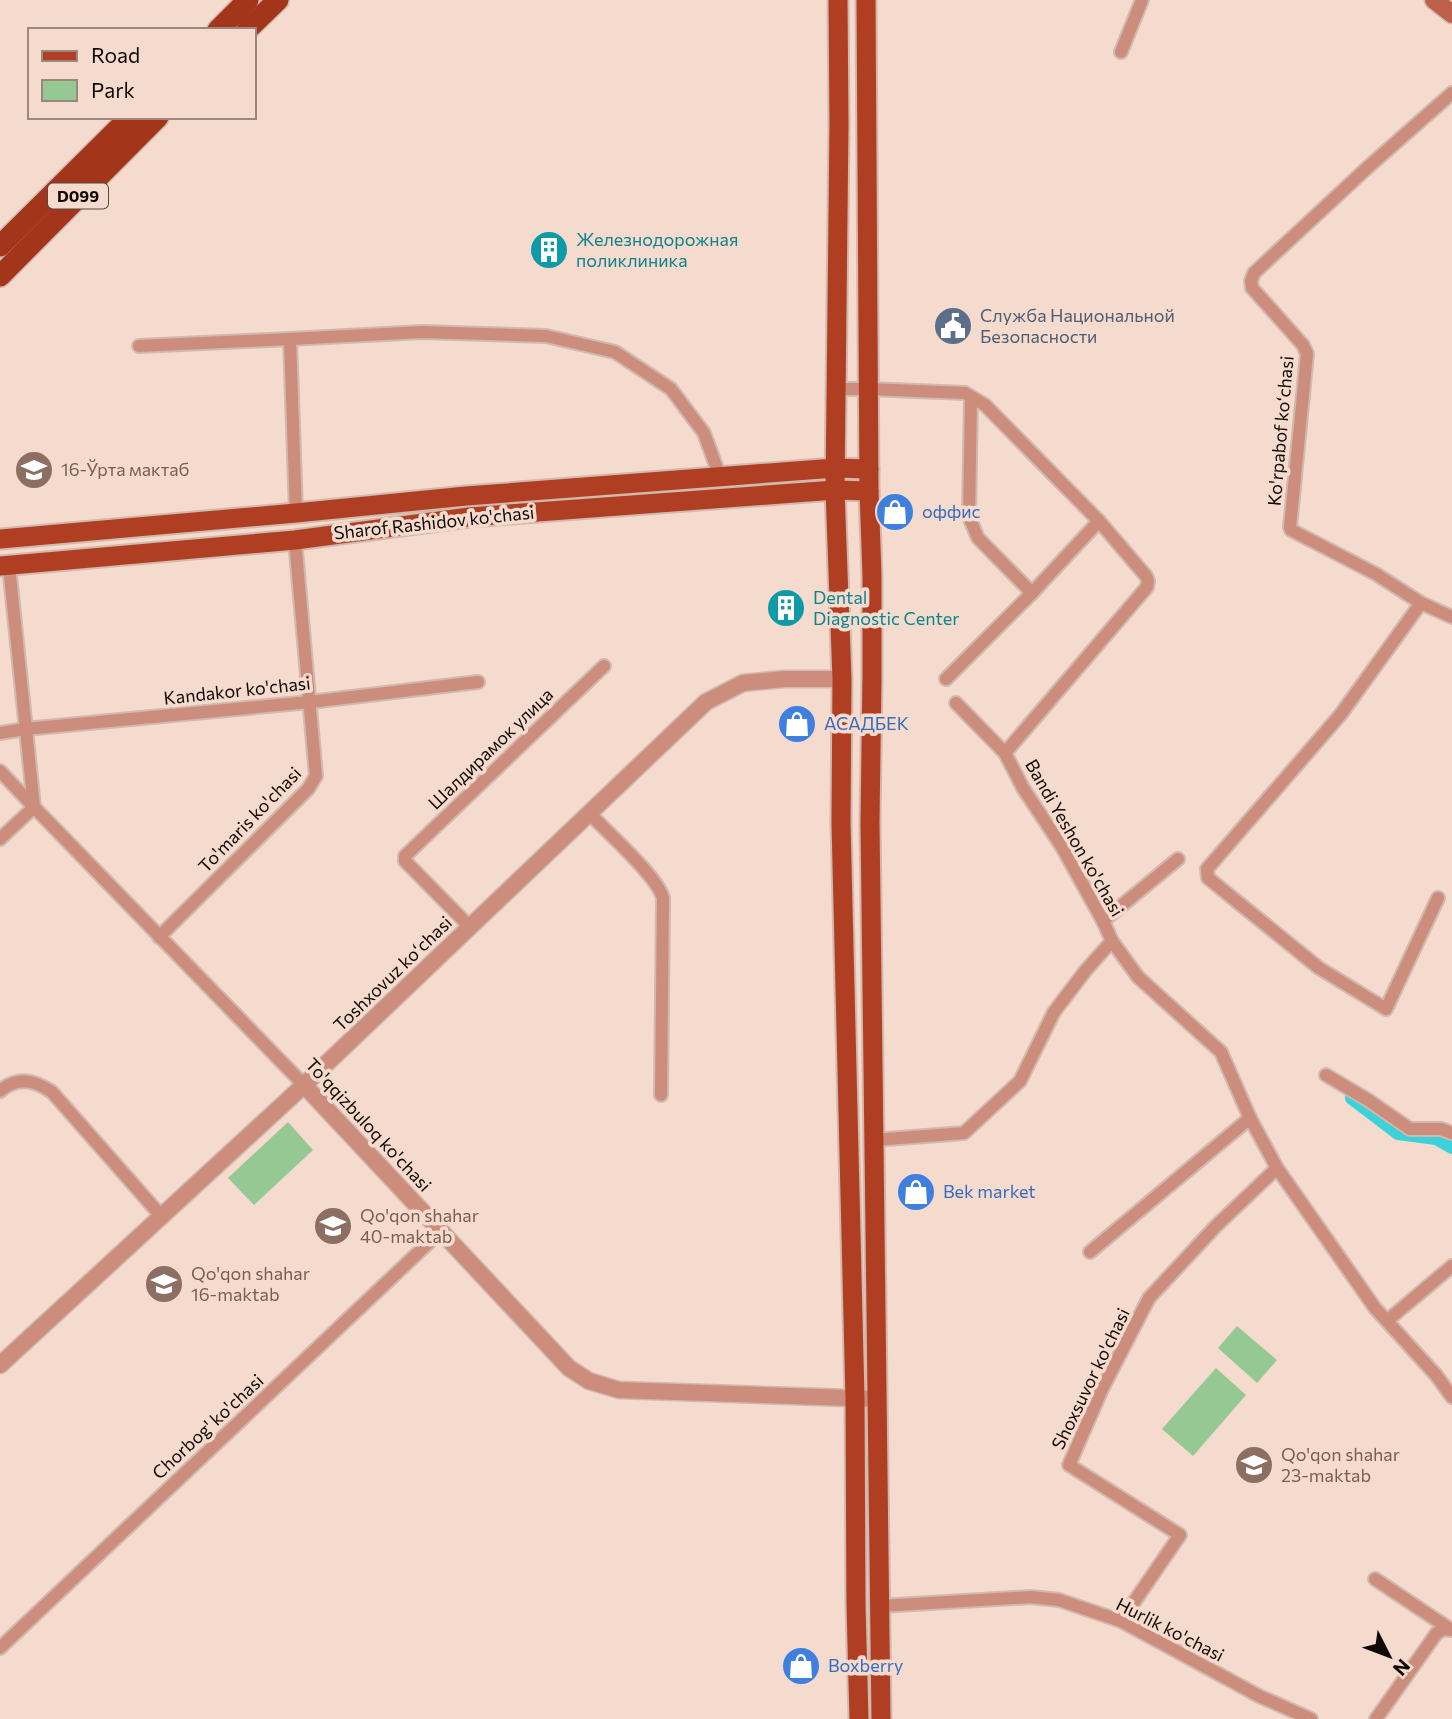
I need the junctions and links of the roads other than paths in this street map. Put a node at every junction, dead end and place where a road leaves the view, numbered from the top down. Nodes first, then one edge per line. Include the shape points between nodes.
1 (248, 0) edge
2 (278, 0) edge
3 (838, 0) edge
4 (866, 0) edge
5 (1142, 0) edge
6 (1434, 0) edge
7 (1452, 14) edge
8 (220, 28) edge
9 (249, 28) edge
10 (1121, 52) dead end
11 (1452, 93) edge
12 (128, 119) edge
13 (156, 119) edge
14 (0, 246) edge
15 (0, 276) edge
16 (290, 340) junction
17 (139, 346) dead end
18 (836, 389) junction
19 (869, 389) junction
20 (971, 397) junction
21 (835, 468) junction
22 (869, 469) junction
23 (720, 477) junction
24 (835, 489) junction
25 (869, 491) junction
26 (296, 513) junction
27 (1099, 521) junction
28 (171, 524) junction
29 (0, 539) edge
30 (295, 540) junction
31 (173, 551) junction
32 (4, 566) edge
33 (1032, 593) junction
34 (1421, 603) junction
35 (1452, 617) edge
36 (604, 666) dead end
37 (842, 679) junction
38 (946, 679) dead end
39 (478, 682) dead end
40 (310, 702) junction
41 (956, 703) dead end
42 (25, 729) junction
43 (0, 733) edge
44 (1005, 753) junction
45 (0, 771) edge
46 (34, 807) junction
47 (589, 813) junction
48 (0, 839) edge
49 (1178, 859) dead end
50 (1438, 898) dead end
51 (1103, 921) junction
52 (470, 927) junction
53 (159, 936) junction
54 (1112, 941) junction
55 (1326, 1074) dead end
56 (304, 1085) junction
57 (0, 1091) edge
58 (661, 1095) dead end
59 (1250, 1118) junction
60 (1452, 1133) edge
61 (874, 1140) junction
62 (1277, 1168) junction
63 (162, 1217) junction
64 (441, 1231) junction
65 (1090, 1252) dead end
66 (1452, 1266) edge
67 (1388, 1320) junction
68 (0, 1365) edge
69 (1452, 1397) edge
70 (855, 1399) junction
71 (878, 1399) junction
72 (1375, 1579) dead end
73 (880, 1605) junction
74 (1121, 1621) junction
75 (1451, 1630) edge
76 (0, 1648) edge
77 (859, 1719) edge
78 (881, 1719) edge
79 (1311, 1719) edge
80 (1376, 1719) edge

1 - 8 highway
2 - 9 highway
3 - 18 main road
4 - 19 main road
5 - 10 street
6 - 7 main road
11 - 34 street, Ko'rpabof koʻchasi via 1254,273 1251,281 1307,354 1291,530
12 - 14 highway, D099
13 - 15 highway, D099
16 - 17 street
16 - 23 street via 422,331 547,336 615,352 671,389 704,433
16 - 26 street
18 - 19 street
18 - 21 main road
19 - 20 street via 965,393
19 - 22 main road
20 - 27 street, Bandi Yeshon ko'chasi via 985,405
20 - 33 street via 970,517 978,537
21 - 22 main road, Sharof Rashidov ko'chasi
21 - 23 main road, Sharof Rashidov ko'chasi
21 - 24 main road
22 - 25 main road
23 - 26 main road, Sharof Rashidov ko'chasi
24 - 25 main road, Sharof Rashidov ko'chasi
24 - 30 main road, Sharof Rashidov ko'chasi via 469,517
24 - 37 main road
25 - 61 main road
26 - 28 main road, Sharof Rashidov ko'chasi
27 - 33 street
27 - 44 street, Bandi Yeshon ko'chasi via 1146,576 1147,586
28 - 29 main road, Sharof Rashidov ko'chasi
28 - 31 main road
30 - 31 main road, Sharof Rashidov ko'chasi
30 - 40 street, To'maris ko'chasi
31 - 32 main road, Sharof Rashidov ko'chasi
32 - 42 street
33 - 38 street
34 - 35 street, Ko'rpabof koʻchasi
34 - 50 street via 1341,714 1207,869 1208,878 1309,960 1386,1009
36 - 52 street, Шалдирамок улица via 405,856
37 - 47 street, Toshxovuz koʻchasi via 743,682 706,702
37 - 70 main road via 841,823
39 - 40 street, Kandakor ko'chasi
40 - 42 street, Kandakor ko'chasi
40 - 53 street, To'maris ko'chasi via 313,783
41 - 44 street
42 - 43 street, Kandakor ko'chasi
42 - 46 street
44 - 51 street, Bandi Yeshon ko'chasi
45 - 46 street, To'qqizbuloq ko'chasi
46 - 48 street
46 - 53 street, To'qqizbuloq ko'chasi
47 - 52 street, Toshxovuz koʻchasi
47 - 58 street via 641,866 663,898
49 - 51 street
51 - 54 street, Bandi Yeshon ko'chasi
52 - 56 street, Toshxovuz koʻchasi
53 - 56 street, To'qqizbuloq ko'chasi
54 - 59 street, Bandi Yeshon ko'chasi via 1138,977 1221,1052
54 - 61 street via 1054,1012 1020,1081 964,1133
55 - 60 street via 1410,1129
56 - 63 street, Toshxovuz koʻchasi
56 - 64 street, To'qqizbuloq ko'chasi
57 - 63 street via 20,1081 38,1083 52,1092
59 - 62 street, Bandi Yeshon ko'chasi
59 - 65 street
61 - 71 main road
62 - 67 street, Bandi Yeshon ko'chasi
62 - 74 street, Shoxsuvor ko'chasi via 1149,1298 1069,1465 1180,1535
63 - 68 street, Toshxovuz koʻchasi
64 - 70 street, To'qqizbuloq ko'chasi via 569,1368 589,1381 619,1390
64 - 76 street, Chorbog' ko'chasi
66 - 67 street
67 - 69 street, Bandi Yeshon ko'chasi
70 - 71 street, To'qqizbuloq ko'chasi
70 - 77 main road
71 - 73 main road
72 - 75 street
73 - 74 street, Hurlik ko'chasi via 1031,1597 1059,1600
73 - 78 main road
74 - 79 street, Hurlik ko'chasi
75 - 80 street via 1436,1634

